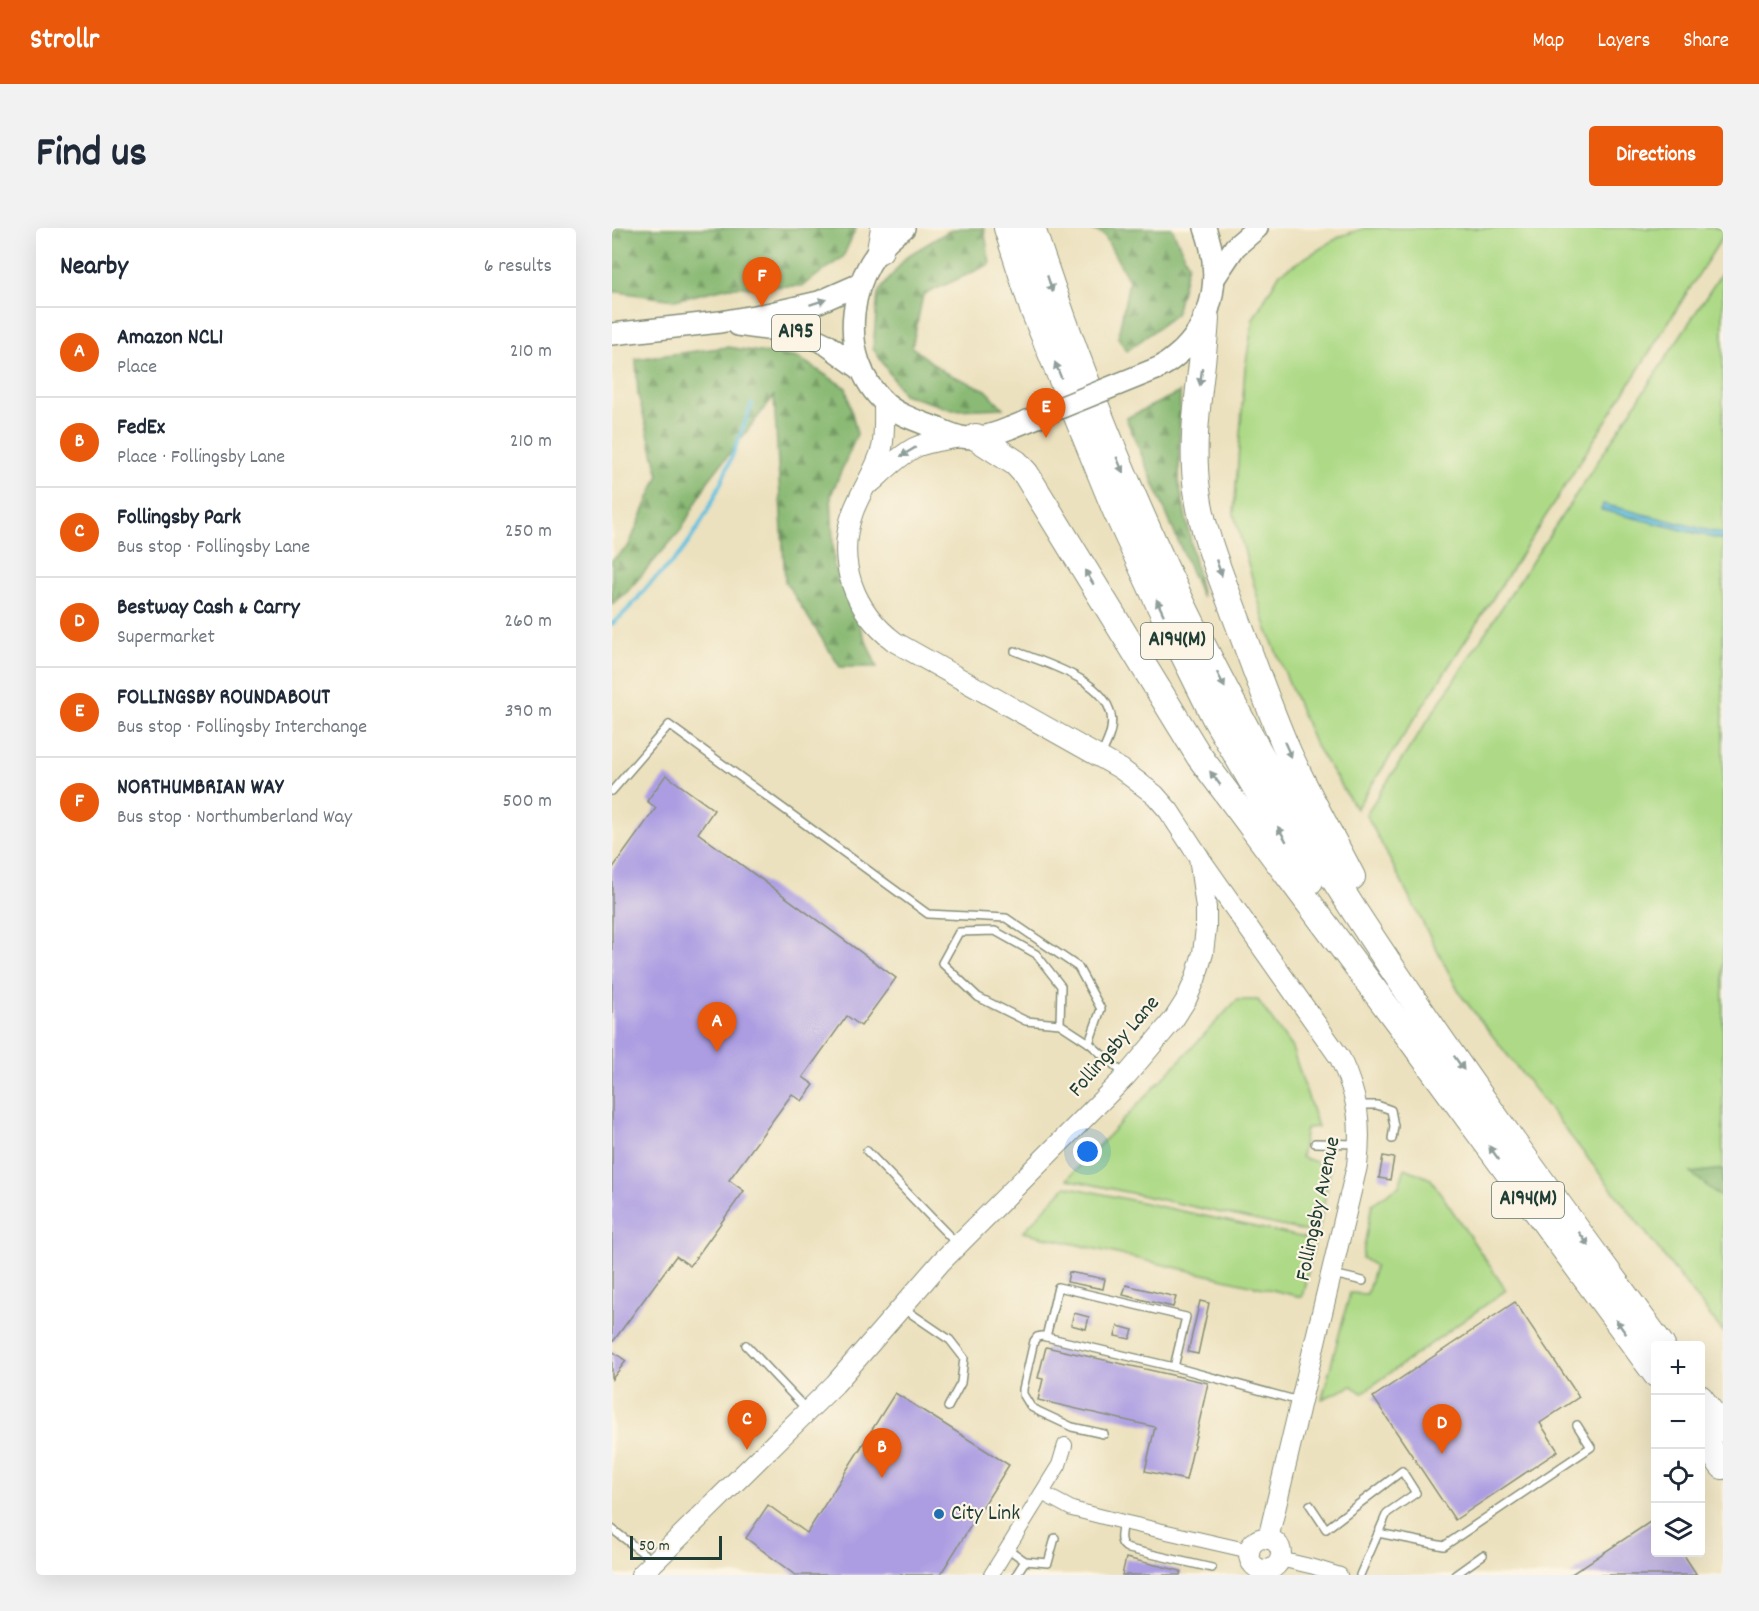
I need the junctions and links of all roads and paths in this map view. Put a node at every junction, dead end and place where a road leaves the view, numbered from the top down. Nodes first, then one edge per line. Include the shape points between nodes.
1 (904, 228) edge
2 (1007, 228) edge
3 (1032, 228) edge
4 (1205, 228) edge
5 (1257, 228) edge
6 (882, 239) edge
7 (1215, 277) junction
8 (860, 284) junction
9 (1206, 318) junction
10 (720, 322) junction
11 (612, 334) edge
12 (862, 370) junction
13 (884, 402) junction
14 (968, 437) junction
15 (866, 488) junction
16 (1015, 651) dead end
17 (1100, 757) junction
18 (612, 791) edge
19 (1199, 857) junction
20 (1425, 1015) junction
21 (1060, 1024) junction
22 (1401, 1026) junction
23 (1089, 1043) junction
24 (1126, 1076) junction
25 (1357, 1105) junction
26 (1392, 1139) dead end
27 (1315, 1143) dead end
28 (1360, 1144) junction
29 (867, 1151) dead end
30 (958, 1245) junction
31 (1331, 1274) junction
32 (1363, 1281) dead end
33 (901, 1307) junction
34 (1046, 1337) junction
35 (1658, 1341) edge
36 (746, 1345) dead end
37 (1174, 1367) junction
38 (1651, 1367) edge
39 (1301, 1401) junction
40 (1705, 1404) edge
41 (948, 1407) dead end
42 (807, 1410) junction
43 (1577, 1425) dead end
44 (1072, 1427) junction
45 (1723, 1429) edge
46 (1104, 1434) dead end
47 (1705, 1441) edge
48 (1065, 1445) joint
49 (1723, 1466) edge
50 (1042, 1493) junction
51 (1310, 1505) dead end
52 (1123, 1522) junction
53 (612, 1529) edge
54 (1378, 1533) junction
55 (1055, 1538) dead end
56 (1268, 1539) junction
57 (1007, 1548) junction
58 (1250, 1551) junction
59 (1484, 1555) dead end
60 (1280, 1559) junction
61 (1025, 1561) junction
62 (647, 1568) edge
63 (1212, 1568) dead end
64 (1261, 1572) edge
65 (991, 1575) edge
66 (1016, 1575) edge
67 (1340, 1575) edge
68 (1360, 1575) edge
69 (1455, 1575) edge

1 - 6 main road
22 -> 2 highway, A194(M) via 1286,841 1215,718 1169,625 1115,509 1033,309
3 -> 20 highway, A194(M) via 1100,419 1148,530 1233,704 1354,910
4 - 7 main road via 1214,256
5 - 7 main road via 1235,247
6 - 8 main road
7 - 9 main road
10 -> 8 main road, A195 via 819,302
8 - 12 main road via 854,323
9 - 14 main road, bridge via 1191,342 1156,369 998,433
9 -> 20 highway, A194(M) via 1194,456 1206,530 1289,754
10 - 11 main road, A195
10 - 12 main road, A195 via 807,335
12 - 13 main road
13 - 14 main road via 899,414
13 - 15 street, Follingsby Lane via 882,446
14 -> 15 street, Follingsby Lane via 915,448
22 -> 14 highway, A194(M) via 1198,756 1026,474 1016,463
15 - 17 street, Follingsby Lane via 854,510 846,555 859,603 879,630
16 - 17 lane via 1077,677 1106,702 1112,725
17 - 19 street, Follingsby Lane via 1155,795
18 - 23 lane via 669,725 928,914 1006,918 1077,967 1101,1009
19 - 24 street, Follingsby Lane via 1206,928 1195,980 1174,1019
19 - 25 street, Follingsby Avenue via 1341,1058
20 -> 35 highway, A194(M)
21 - 21 lane via 1026,1021 978,997 942,963 959,932 995,931 1036,954 1061,987
21 - 23 lane
38 -> 22 highway, A194(M)
23 - 24 lane
24 - 30 street, Follingsby Lane
25 - 26 lane via 1391,1110
25 - 28 street, Follingsby Avenue
27 - 28 lane
28 - 31 street, Follingsby Avenue
29 - 30 lane
30 - 33 street, Follingsby Lane
31 - 32 lane
31 - 39 street, Follingsby Avenue
33 - 41 lane via 950,1340 964,1358 961,1383
33 - 42 street, Follingsby Lane via 835,1384
34 - 37 lane
34 - 37 lane via 1059,1287 1082,1292 1186,1317
34 - 44 lane via 1034,1341 1023,1394 1031,1407
36 - 42 lane
37 - 39 lane
39 - 56 street, Follingsby Avenue
40 - 45 highway
42 - 62 street, Follingsby Lane
43 - 54 lane via 1591,1447 1444,1546
44 - 46 lane
44 - 48 lane
47 - 49 highway
48 - 50 street via 1059,1465
50 - 52 street via 1072,1509
50 - 57 street
51 - 54 lane via 1326,1529 1402,1471 1416,1493 1387,1513
52 - 58 street
52 - 63 lane via 1123,1547
53 - 62 lane
54 - 68 lane
55 - 61 lane via 1048,1563
56 - 58 street via 1256,1542
56 - 60 street via 1278,1546
57 - 61 lane
57 - 65 street
58 - 64 street via 1252,1563
59 - 69 lane
60 - 64 street via 1274,1567
60 - 67 street
61 - 66 lane

